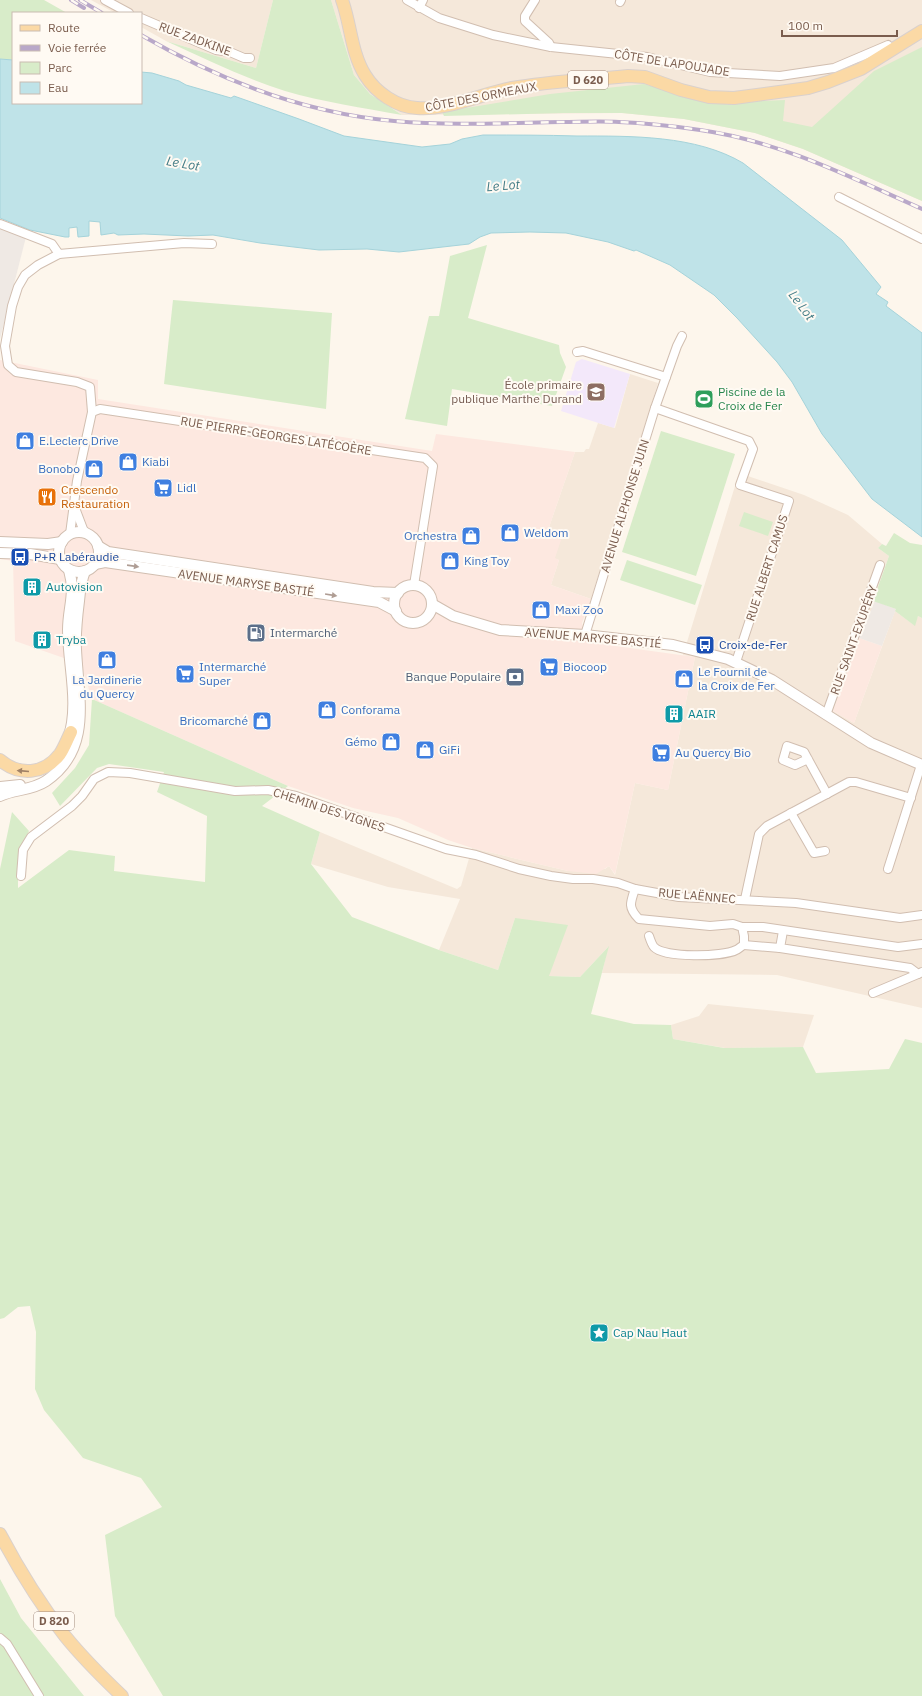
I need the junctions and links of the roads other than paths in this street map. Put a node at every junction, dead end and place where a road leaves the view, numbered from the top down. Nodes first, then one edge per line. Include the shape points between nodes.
1 (104, 0) edge
2 (342, 0) edge
3 (407, 0) edge
4 (535, 0) edge
5 (421, 4) edge
6 (127, 12) edge
7 (142, 18) edge
8 (922, 31) edge
9 (551, 47) junction
10 (891, 50) junction
11 (250, 58) dead end
12 (838, 197) dead end
13 (0, 224) edge
14 (922, 239) edge
15 (212, 244) dead end
16 (59, 254) junction
17 (682, 336) dead end
18 (577, 352) dead end
19 (666, 377) junction
20 (655, 408) junction
21 (92, 412) junction
22 (74, 507) junction
23 (70, 534) junction
24 (87, 534) junction
25 (3, 542) edge
26 (62, 542) junction
27 (98, 546) junction
28 (0, 553) edge
29 (60, 559) junction
30 (95, 564) junction
31 (880, 565) dead end
32 (69, 570) junction
33 (85, 571) junction
34 (414, 585) junction
35 (398, 593) junction
36 (432, 604) junction
37 (396, 611) junction
38 (429, 615) junction
39 (453, 616) junction
40 (585, 635) junction
41 (736, 662) junction
42 (826, 715) junction
43 (71, 732) junction
44 (808, 759) dead end
45 (0, 760) edge
46 (921, 765) edge
47 (0, 787) edge
48 (827, 794) junction
49 (0, 796) edge
50 (911, 798) junction
51 (791, 813) junction
52 (825, 851) dead end
53 (476, 855) joint
54 (888, 869) dead end
55 (22, 876) dead end
56 (635, 889) junction
57 (745, 899) junction
58 (922, 915) edge
59 (742, 927) junction
60 (783, 931) junction
61 (649, 936) dead end
62 (922, 944) edge
63 (744, 945) junction
64 (780, 948) junction
65 (920, 973) edge
66 (873, 993) dead end
67 (0, 1534) edge
68 (0, 1638) edge
69 (39, 1696) edge
70 (122, 1696) edge

1 - 6 street
2 - 10 main road, CÔTE DES ORMEAUX / D 620 via 355,53 365,75 376,89 388,98 404,106 418,108 459,102 515,88 628,76 645,77 696,94 734,98 808,88 828,82 861,69
3 - 5 street, CÔTE DE LAPOUJADE
4 - 9 street via 524,21
5 - 9 street, CÔTE DE LAPOUJADE via 439,18 493,35
7 - 11 street, RUE ZADKINE via 216,50
8 - 10 main road, D 620
9 - 10 street, CÔTE DE LAPOUJADE via 647,57 710,72 780,76 834,68 888,45
12 - 14 street
13 - 16 street via 52,244
15 - 16 street via 184,243
16 - 21 street via 38,265 25,276 18,287 5,346 8,366 16,372 77,382 90,387
17 - 19 street, AVENUE ALPHONSE JUIN
18 - 19 street via 583,351
19 - 20 street, AVENUE ALPHONSE JUIN
20 - 40 street, AVENUE ALPHONSE JUIN
20 - 41 street, RUE ALBERT CAMUS via 749,441 753,449 740,485 789,501
21 - 22 street
21 - 34 street, RUE PIERRE-GEORGES LATÉCOÈRE via 100,409 425,458 433,466
22 - 23 street
22 - 24 street
23 - 24 street
23 - 26 street
24 - 27 street
25 - 26 street
26 - 29 street
27 - 30 street via 98,559
27 - 35 street, AVENUE MARYSE BASTIÉ via 108,552 373,592
28 - 29 street
29 - 32 street
30 - 33 street
30 -> 37 street, AVENUE MARYSE BASTIÉ via 105,562 371,601 387,605
31 - 42 street, RUE SAINT-EXUPÉRY
32 - 33 street
32 - 43 street via 72,590 68,628 73,702
33 - 49 street via 81,580 76,628 81,721 77,739 64,764 45,781 32,788
34 - 35 street, AVENUE MARYSE BASTIÉ via 405,587
34 - 36 street, AVENUE MARYSE BASTIÉ via 427,591
35 - 37 street
36 - 38 street
36 - 39 street, AVENUE MARYSE BASTIÉ
37 - 38 street, AVENUE MARYSE BASTIÉ via 404,621 412,623 424,620
38 - 39 street, AVENUE MARYSE BASTIÉ
39 - 40 street, AVENUE MARYSE BASTIÉ via 500,630
40 - 41 street, AVENUE MARYSE BASTIÉ via 673,645
41 - 42 street, AVENUE MARYSE BASTIÉ via 772,680
42 - 46 street, AVENUE MARYSE BASTIÉ via 871,743
43 -> 45 main road via 59,755 47,766 35,771 16,770
43 - 47 street via 66,747 49,770 24,784
44 - 48 street
46 - 50 street
48 - 50 street via 849,782 856,782
48 - 51 street
50 - 54 street
51 - 52 street via 814,853
51 - 57 street via 767,826 759,834
53 - 55 street, CHEMIN DES VIGNES via 446,849 296,796 268,790 235,791 130,773 108,772 94,779 72,806 31,836 23,850
53 - 56 street, RUE LAËNNEC via 551,876 593,879
56 - 57 street, RUE LAËNNEC via 679,897
56 - 59 street via 630,905 639,919 710,926 733,924
57 - 58 street, RUE LAËNNEC via 796,903 900,918
59 - 60 street via 763,927
59 - 63 street
60 - 62 street via 898,947
60 - 64 street
61 - 63 street via 654,947 670,954 722,954
63 - 64 street
64 - 65 street via 910,968
65 - 66 street
67 - 70 main road, D 820 via 38,1599 65,1636
68 - 69 street via 7,1644

